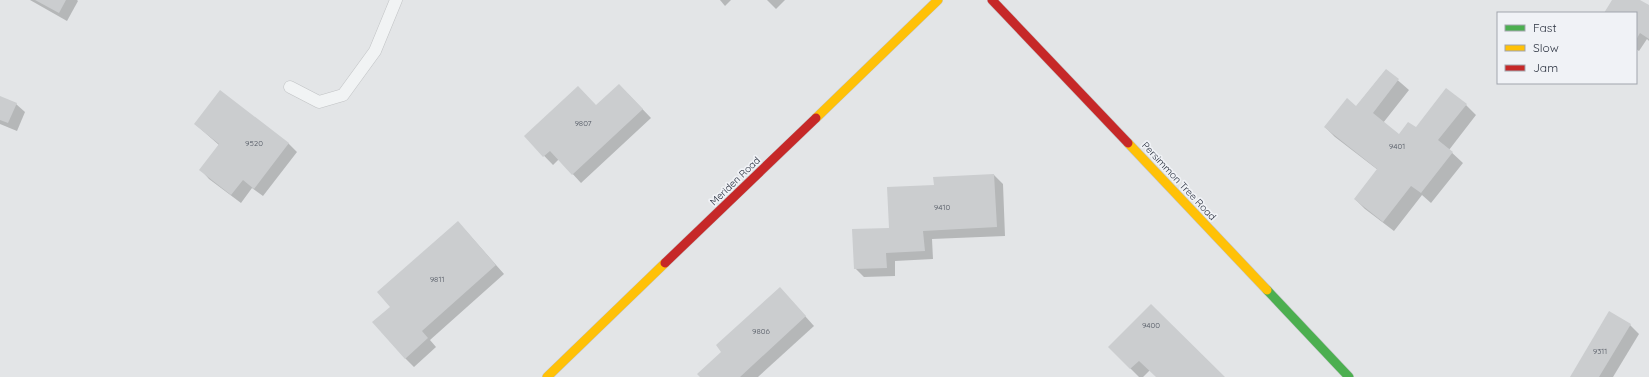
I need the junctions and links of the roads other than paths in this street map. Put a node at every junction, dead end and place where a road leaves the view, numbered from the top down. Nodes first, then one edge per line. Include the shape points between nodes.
1 (396, 0) edge
2 (938, 0) edge
3 (992, 0) edge
4 (290, 87) dead end
5 (547, 377) edge
6 (1349, 377) edge

1 - 4 lane via 375,51 344,95 318,102
2 - 5 street, Meriden Road
3 - 6 street, Persimmon Tree Road

